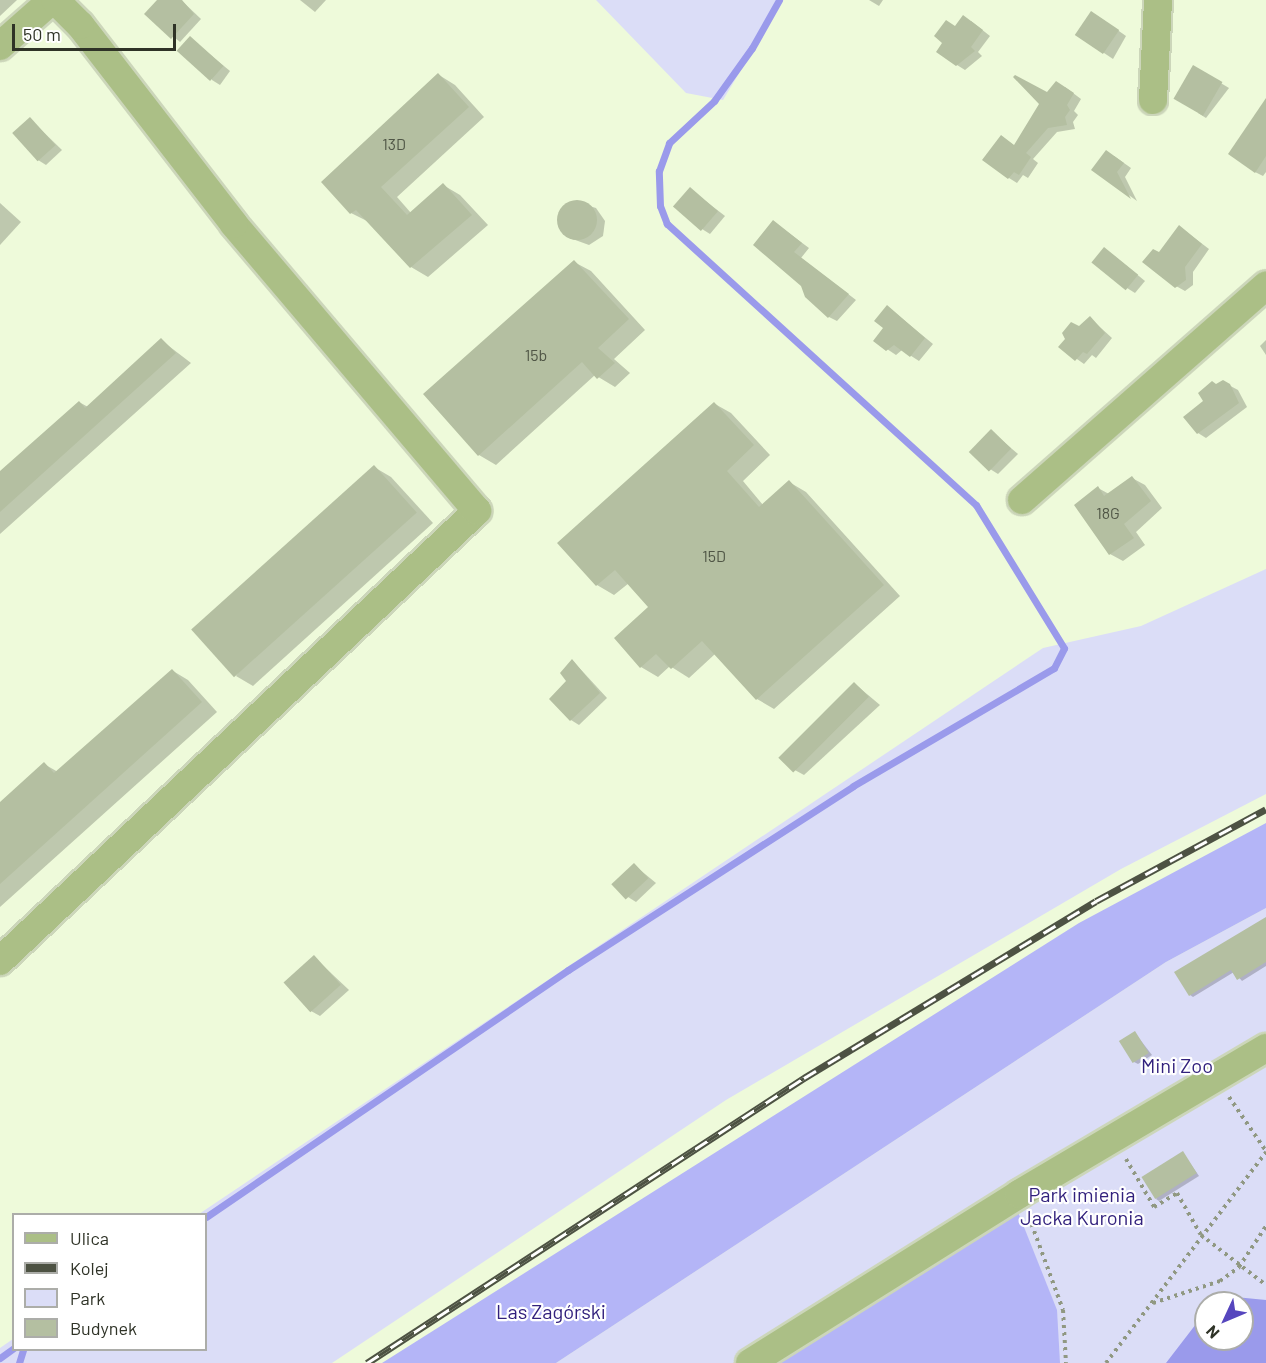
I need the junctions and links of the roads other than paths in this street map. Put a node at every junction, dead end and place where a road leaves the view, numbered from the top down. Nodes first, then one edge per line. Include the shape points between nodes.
1 (54, 0) edge
2 (1158, 0) edge
3 (0, 46) edge
4 (1153, 100) dead end
5 (1266, 285) edge
6 (1022, 500) dead end
7 (0, 961) edge
8 (1266, 1048) edge
9 (750, 1363) edge

1 - 3 street
1 - 7 street via 80,25 234,224 477,511
2 - 4 street
5 - 6 street
8 - 9 street via 1019,1194

